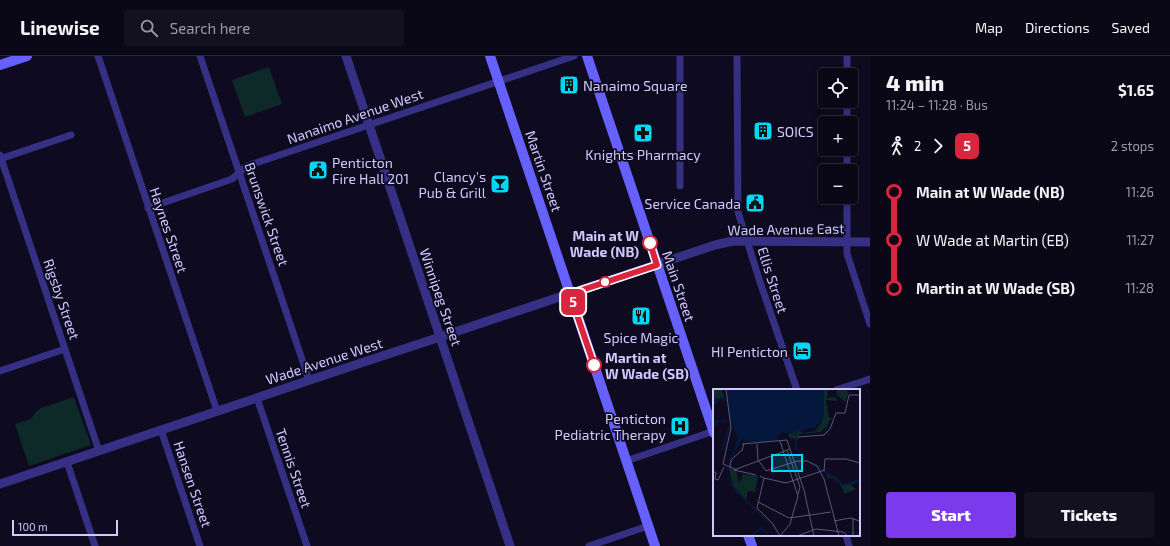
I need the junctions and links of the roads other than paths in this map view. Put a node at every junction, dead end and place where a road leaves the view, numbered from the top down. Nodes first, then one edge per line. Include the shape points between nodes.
1 (27, 56) edge
2 (98, 56) edge
3 (200, 56) edge
4 (346, 56) edge
5 (490, 56) edge
6 (574, 56) edge
7 (588, 56) edge
8 (680, 56) edge
9 (738, 56) edge
10 (847, 56) edge
11 (0, 65) edge
12 (847, 68) edge
13 (499, 81) junction
14 (369, 125) junction
15 (71, 135) dead end
16 (0, 157) edge
17 (239, 174) junction
18 (680, 186) dead end
19 (847, 204) edge
20 (148, 208) junction
21 (747, 241) junction
22 (847, 242) junction
23 (870, 242) edge
24 (657, 265) junction
25 (570, 294) junction
26 (870, 324) edge
27 (440, 337) junction
28 (65, 349) junction
29 (0, 371) edge
30 (870, 378) edge
31 (309, 380) junction
32 (797, 389) edge
33 (839, 389) edge
34 (257, 398) junction
35 (217, 411) junction
36 (713, 429) edge
37 (161, 430) junction
38 (713, 432) edge
39 (99, 451) junction
40 (626, 461) junction
41 (67, 462) junction
42 (0, 484) edge
43 (648, 526) junction
44 (748, 536) edge
45 (846, 536) edge
46 (95, 546) edge
47 (200, 546) edge
48 (307, 546) edge
49 (510, 546) edge
50 (589, 546) edge
51 (655, 546) edge
52 (752, 546) edge
53 (849, 546) edge

1 - 11 main road
2 - 20 street, Haynes Street
3 - 17 street, Brunswick Street
4 - 14 street, Winnipeg Street
5 - 13 main road, Martin Street
6 - 13 street, Nanaimo Avenue West
7 - 24 main road, Main Street
8 - 18 street
9 - 21 street, Ellis Street via 737,203
10 - 12 street
13 - 14 street, Nanaimo Avenue West
13 - 25 main road, Martin Street
14 - 17 street, Nanaimo Avenue West via 247,166
14 - 27 street, Winnipeg Street
15 - 16 street
16 - 28 street, Rigsby Street
17 - 20 street, Nanaimo Avenue West via 232,179
17 - 31 street, Brunswick Street
19 - 22 street
20 - 35 street, Haynes Street
21 - 22 street, Wade Avenue East
21 - 24 street, Wade Avenue East via 719,244
21 - 32 street, Ellis Street
22 - 23 street, Wade Avenue East
22 - 26 street via 847,254
24 - 25 street, Wade Avenue West
24 - 36 main road, Main Street
25 - 27 street, Wade Avenue West
25 - 40 main road, Martin Street
27 - 31 street, Wade Avenue West
27 - 49 street, Winnipeg Street
28 - 29 street
28 - 39 street, Rigsby Street
30 - 33 street
31 - 34 street, Wade Avenue West
34 - 35 street, Wade Avenue West
34 - 48 street, Tennis Street
35 - 37 street, Wade Avenue West
37 - 39 street, Wade Avenue West
37 - 47 street, Hansen Street
38 - 40 street
39 - 41 street, Wade Avenue West
40 - 43 main road, Martin Street
41 - 42 street, Wade Avenue West
41 - 46 street
43 - 50 street
43 - 51 main road, Martin Street
44 - 52 main road
45 - 53 street

